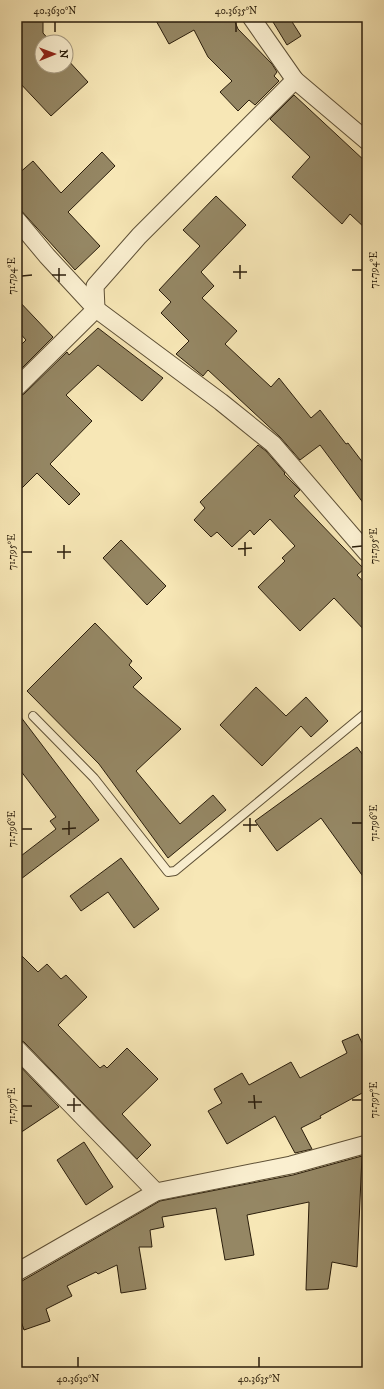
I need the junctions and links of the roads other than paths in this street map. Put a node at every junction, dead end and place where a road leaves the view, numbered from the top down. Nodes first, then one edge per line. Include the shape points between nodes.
1 (251, 17) edge
2 (295, 80) junction
3 (367, 141) edge
4 (17, 220) edge
5 (96, 309) junction
6 (17, 387) edge
7 (367, 553) edge
8 (367, 712) edge
9 (33, 716) dead end
10 (17, 1049) edge
11 (367, 1144) edge
12 (156, 1192) junction
13 (17, 1272) edge

1 - 2 street
2 - 3 street
2 - 5 street via 139,236 95,286
4 - 5 street
5 - 6 street
5 - 7 street via 273,444
8 - 9 lane via 175,871 168,872 94,778
10 - 12 street
11 - 12 street via 292,1165
12 - 13 street

